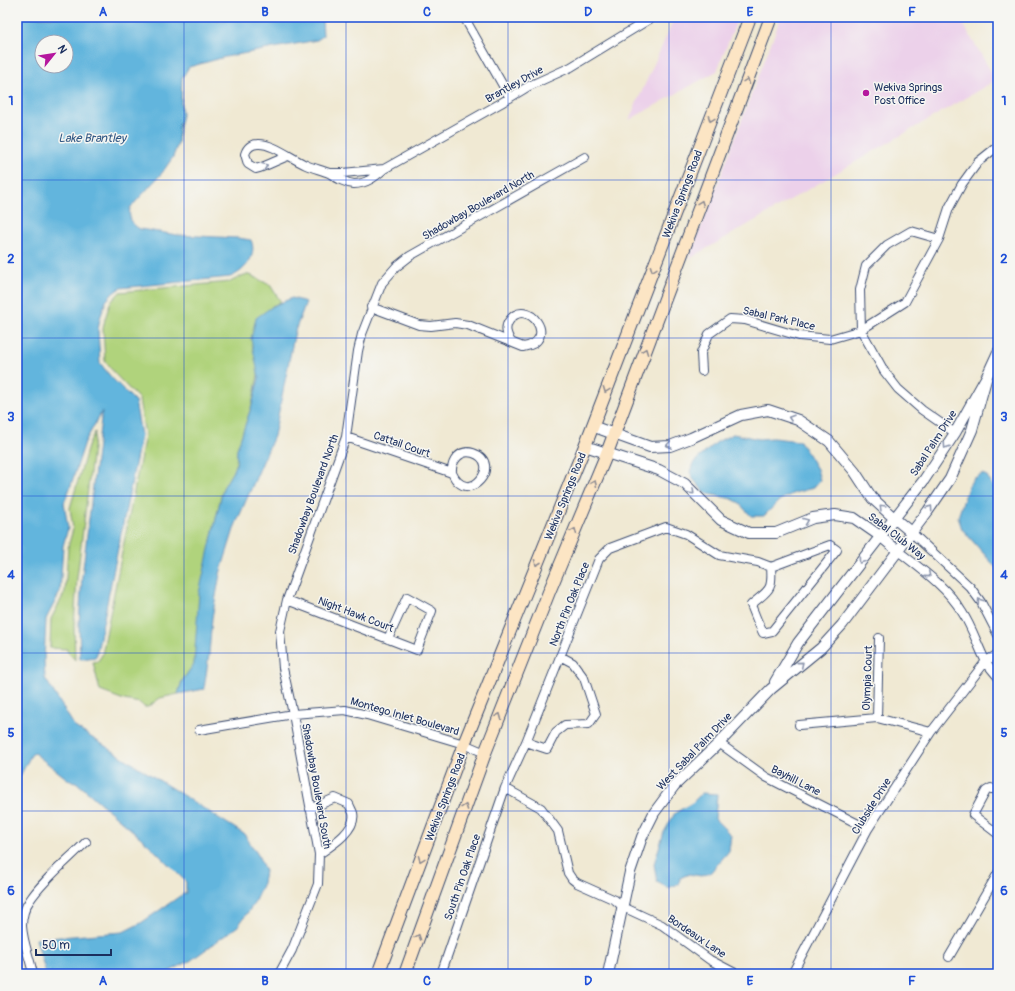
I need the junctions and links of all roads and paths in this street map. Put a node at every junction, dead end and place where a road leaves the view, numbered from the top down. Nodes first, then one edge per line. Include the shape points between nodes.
1 (464, 17) edge
2 (654, 17) edge
3 (750, 17) edge
4 (771, 17) edge
5 (510, 98) junction
6 (998, 146) edge
7 (288, 156) junction
8 (585, 157) dead end
9 (384, 169) junction
10 (361, 171) junction
11 (328, 173) junction
12 (364, 182) junction
13 (939, 239) junction
14 (371, 307) junction
15 (861, 330) junction
16 (511, 342) junction
17 (998, 352) edge
18 (702, 371) dead end
19 (987, 376) junction
20 (592, 426) junction
21 (955, 433) junction
22 (614, 434) junction
23 (346, 437) junction
24 (585, 446) junction
25 (607, 453) junction
26 (452, 473) junction
27 (894, 518) junction
28 (912, 533) junction
29 (880, 536) junction
30 (898, 550) junction
31 (771, 568) junction
32 (286, 600) junction
33 (998, 635) edge
34 (880, 638) dead end
35 (388, 639) junction
36 (998, 654) edge
37 (560, 656) junction
38 (986, 661) junction
39 (998, 677) edge
40 (771, 689) junction
41 (293, 714) junction
42 (877, 718) junction
43 (799, 725) dead end
44 (199, 730) dead end
45 (931, 732) junction
46 (526, 742) junction
47 (719, 742) junction
48 (464, 744) junction
49 (485, 753) junction
50 (505, 788) junction
51 (998, 791) edge
52 (310, 809) junction
53 (868, 829) junction
54 (998, 834) edge
55 (86, 842) dead end
56 (319, 854) junction
57 (998, 873) edge
58 (623, 907) junction
59 (949, 957) dead end
60 (33, 974) edge
61 (279, 974) edge
62 (378, 974) edge
63 (405, 974) edge
64 (441, 974) edge
65 (608, 974) edge
66 (737, 974) edge
67 (792, 974) edge

1 - 5 street
2 - 5 street, Brantley Drive via 571,66
3 -> 20 main road, Wekiva Springs Road
22 -> 4 main road, Wekiva Springs Road
5 - 9 street, Brantley Drive
6 - 13 street, Sabal Park Place via 978,162 962,184 949,208
7 -> 7 street, Brantley Drive via 266,144 256,143 248,147 245,154 248,164 256,169
7 - 11 street, Brantley Drive
8 - 14 street, Shadowbay Boulevard North via 410,256 382,283
9 - 10 street, Brantley Drive
9 - 12 street, Brantley Drive
10 - 11 street, Brantley Drive
10 - 12 street
11 - 12 street, Brantley Drive via 345,182
13 - 15 street, Sabal Park Place via 905,302
13 - 15 street via 911,231 887,245 866,266 860,290
14 - 16 street via 419,325 468,325
14 - 23 street, Shadowbay Boulevard North via 358,352
15 - 18 street, Sabal Park Place via 830,339 799,336 745,320 730,319 709,334 701,353
15 - 21 street via 884,371 898,389
16 - 16 street via 522,347 535,343 540,331 536,319 524,313 512,318 506,330
17 - 19 street, Sabal Palm Drive
19 - 21 street, Sabal Palm Drive
28 -> 19 street, Sabal Palm Drive via 950,479 972,430
20 - 22 street, Sabal Club Way
20 - 24 main road, Wekiva Springs Road
21 -> 27 street, Sabal Palm Drive via 924,480
22 - 25 main road, Wekiva Springs Road
27 -> 22 street, Sabal Club Way via 872,498 830,440 798,420 768,410 741,415 670,446 650,447
23 - 26 street, Cattail Court
23 - 32 street, Shadowbay Boulevard North
24 - 25 street, Sabal Club Way
24 -> 48 main road, Wekiva Springs Road
25 -> 29 street, Sabal Club Way via 659,470 685,484 722,520 749,533 776,533 813,518 835,515 854,518
49 -> 25 main road, Wekiva Springs Road
26 - 26 street, Cattail Court via 460,484 472,486 483,478 485,466 477,455 464,453 454,460
27 - 28 street, Sabal Club Way
27 - 29 street, West Sabal Palm Drive
28 - 30 street, Sabal Palm Drive
33 -> 28 street, Sabal Club Way via 970,587
29 - 30 street, Sabal Club Way
29 -> 40 street, West Sabal Palm Drive via 798,643
30 -> 38 street, Sabal Club Way via 950,596 962,612
40 -> 30 street, West Sabal Palm Drive via 821,648 842,625
31 - 31 street via 772,584 751,606 763,632 772,631 838,550 830,544
31 - 37 street, North Pin Oak Place via 758,562 719,555 686,534 666,527 610,548 599,559
32 - 35 street, Night Hawk Court
32 - 41 street, Shadowbay Boulevard North via 280,631 283,668
34 - 42 street, Olympia Court
35 - 35 street, Night Hawk Court via 417,650 432,611 407,597
36 - 38 street
37 - 46 street, North Pin Oak Place
37 - 46 street via 573,663 584,678 596,714 589,724 565,725 556,732 547,749
38 - 39 street, Sabal Club Way
38 - 45 street, Clubside Drive
40 - 47 street, West Sabal Palm Drive
41 - 44 street, Montego Inlet Boulevard
41 - 48 street, Montego Inlet Boulevard via 345,710 368,714
41 - 52 street, Shadowbay Boulevard South
42 - 43 street, Olympia Court
42 - 45 street, Olympia Court
45 - 53 street, Clubside Drive
46 - 50 street, North Pin Oak Place
47 - 53 street, Bayhill Lane via 766,777
47 - 58 street, West Sabal Palm Drive via 674,786 654,813 632,865
48 - 49 street, Montego Inlet Boulevard
48 -> 62 main road, Wekiva Springs Road
63 -> 49 main road, Wekiva Springs Road
50 - 58 street, Bordeaux Lane via 541,808 558,831 572,879 615,900
50 - 64 street, South Pin Oak Place
51 - 54 street via 991,788 986,791 973,815
52 - 56 street, Shadowbay Boulevard South
52 - 56 street via 335,798 349,804 353,814 350,829 336,843
53 - 67 street, Clubside Drive
55 - 60 street via 39,888 29,900 24,912 24,942
56 - 61 street, Shadowbay Boulevard South via 318,884 295,943
57 - 59 street
58 - 65 street, West Sabal Palm Drive
58 - 66 street, Bordeaux Lane via 662,925 710,960

